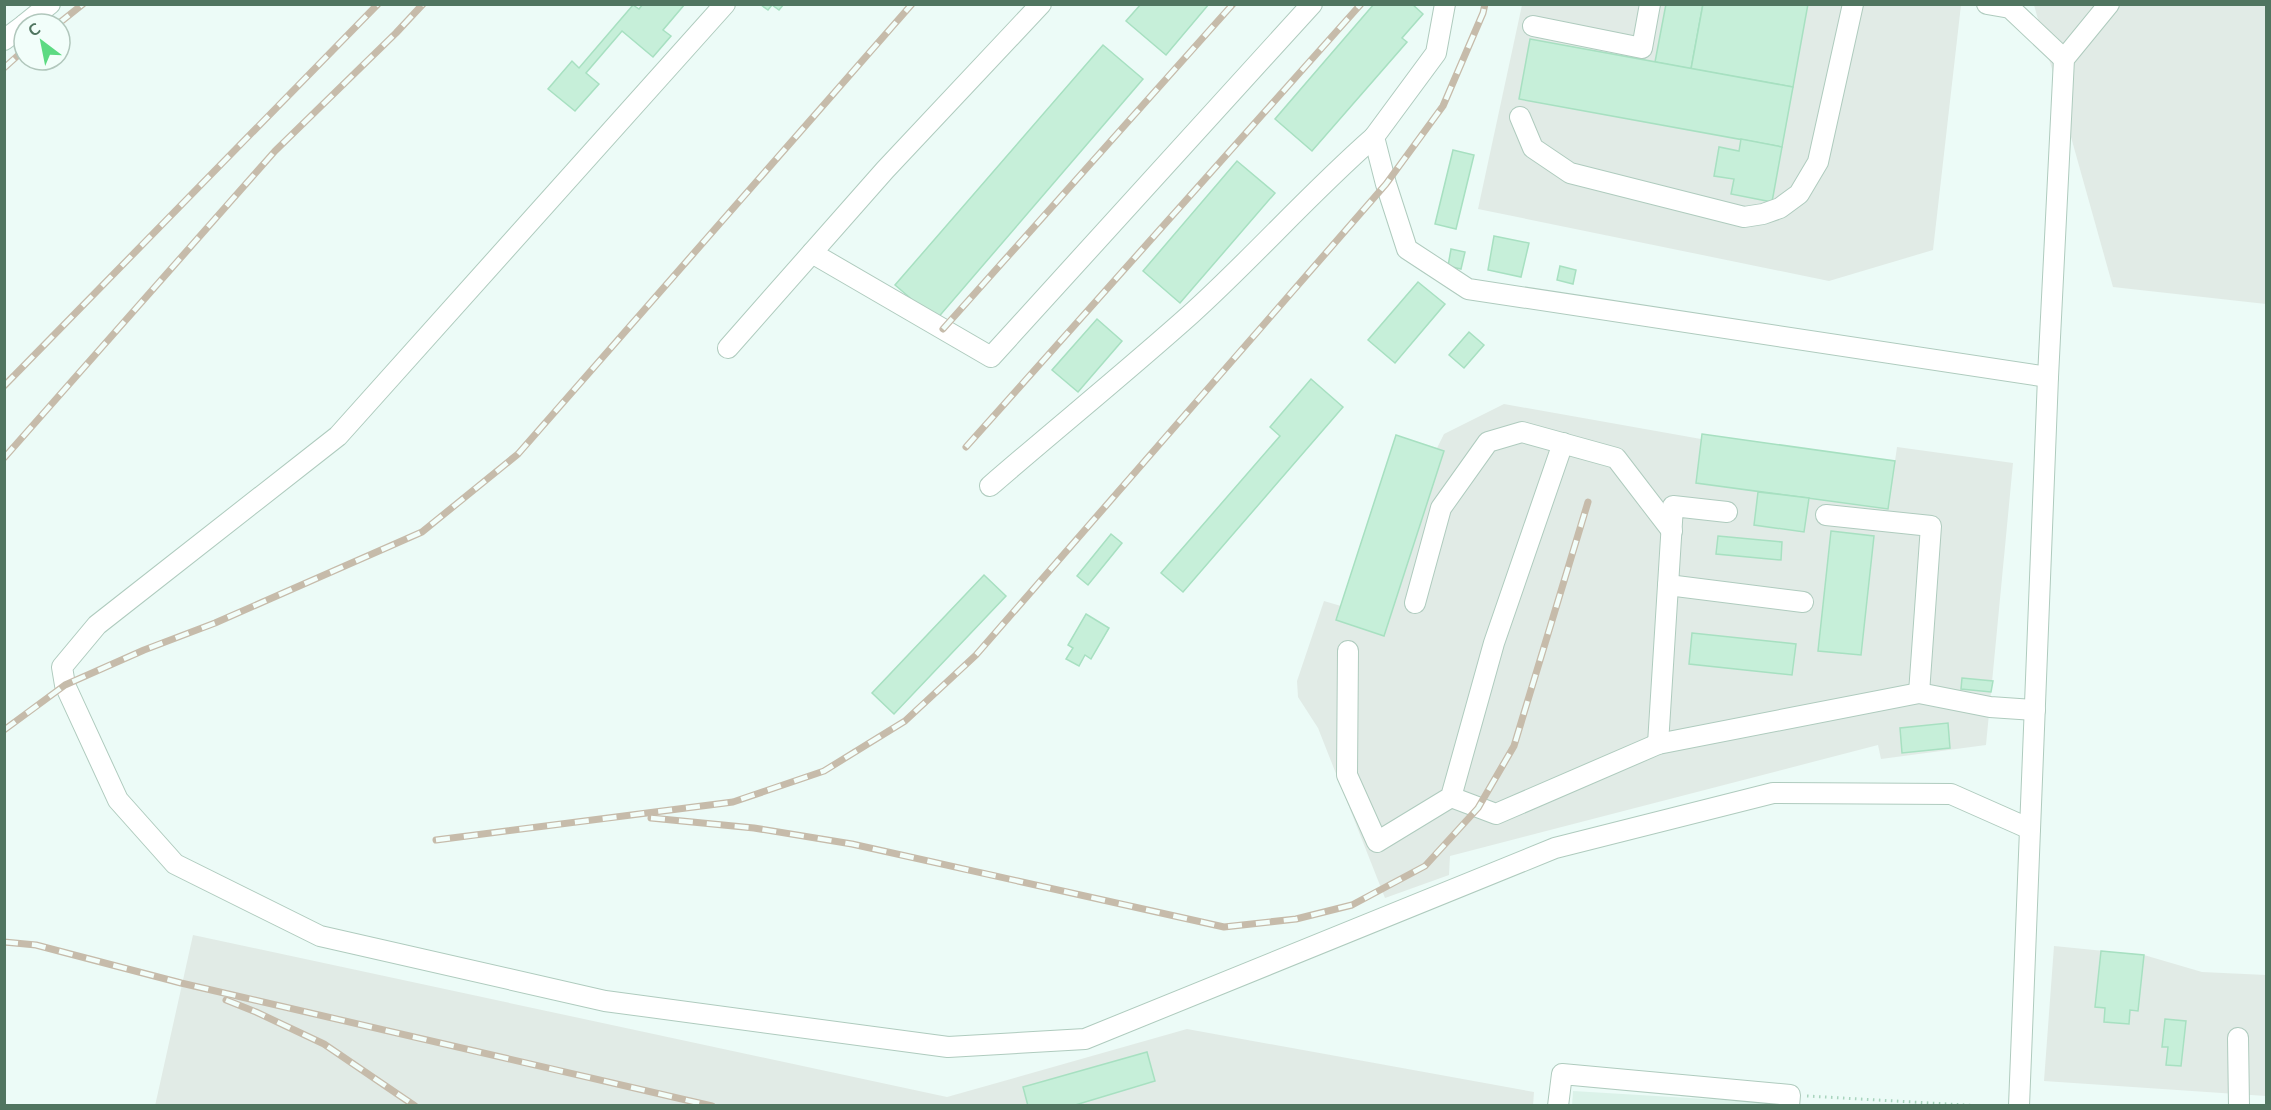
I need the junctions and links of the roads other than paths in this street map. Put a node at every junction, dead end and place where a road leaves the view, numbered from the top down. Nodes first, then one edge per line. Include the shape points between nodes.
1 (725, 4) edge
2 (1041, 4) edge
3 (1312, 4) edge
4 (1445, 4) edge
5 (1650, 4) edge
6 (1853, 4) edge
7 (1988, 4) edge
8 (2109, 4) edge
9 (1533, 26) dead end
10 (2064, 60) junction
11 (1520, 117) dead end
12 (1374, 137) junction
13 (812, 253) junction
14 (728, 348) dead end
15 (2048, 377) junction
16 (1563, 443) junction
17 (990, 486) dead end
18 (1727, 512) dead end
19 (1826, 514) dead end
20 (1672, 531) junction
21 (1668, 585) junction
22 (1803, 602) dead end
23 (1415, 603) dead end
24 (1348, 651) dead end
25 (1919, 693) junction
26 (2035, 710) junction
27 (1658, 744) junction
28 (1451, 797) junction
29 (2030, 829) junction
30 (2238, 1038) dead end
31 (1790, 1100) edge
32 (1558, 1106) edge
33 (2019, 1106) edge
34 (2239, 1106) edge

1 - 29 street via 338,436 97,625 62,667 65,685 118,800 175,864 320,936 605,1001 948,1047 1085,1039 1555,849 1773,793 1951,794
2 - 13 street
3 - 13 street via 992,357
4 - 12 street via 1436,52
5 - 9 street via 1642,48
6 - 11 street via 1818,162 1799,194 1763,214 1744,217 1570,173 1533,148
7 - 10 street via 2010,8
8 - 10 street
10 - 15 street
12 - 15 street via 1407,249 1468,289
12 - 17 street via 1190,314
13 - 14 street
15 - 26 street
16 - 20 street via 1616,458
16 - 23 street via 1522,432 1488,442 1441,508
16 - 28 street via 1494,643
18 - 20 street via 1673,506
19 - 25 street via 1931,526
20 - 21 street
21 - 22 street
21 - 27 street
24 - 28 street via 1347,775 1377,842
25 - 26 street via 1990,707
25 - 27 street
26 - 29 street
27 - 28 street via 1496,814
29 - 33 street
30 - 34 street
31 - 32 street via 1562,1074

